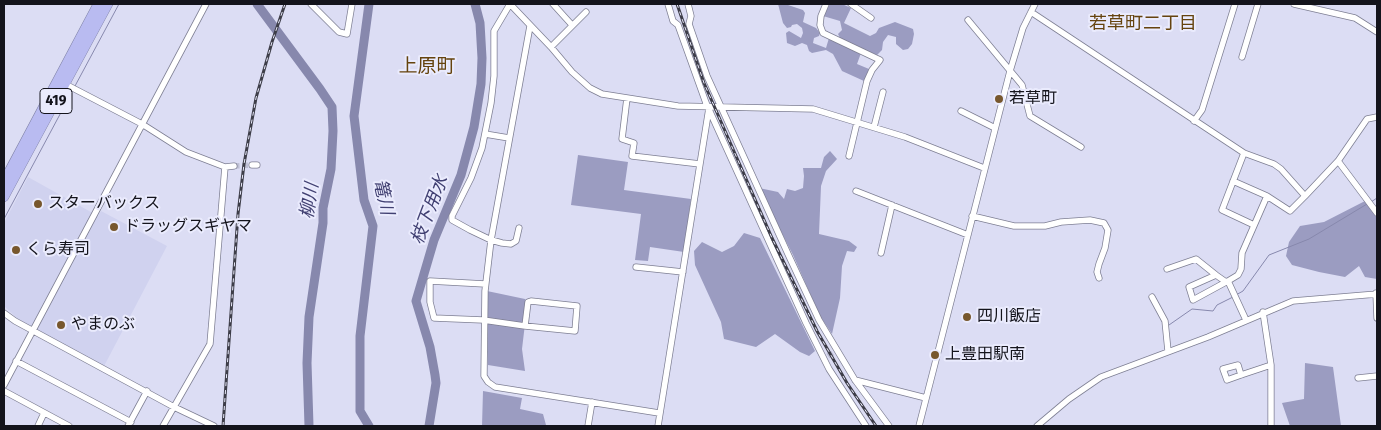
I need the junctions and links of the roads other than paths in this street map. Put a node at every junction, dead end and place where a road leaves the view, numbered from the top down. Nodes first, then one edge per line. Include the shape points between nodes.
1 (98, 4) edge
2 (108, 4) edge
3 (206, 4) edge
4 (311, 4) edge
5 (352, 4) edge
6 (510, 4) edge
7 (553, 4) edge
8 (668, 4) edge
9 (688, 4) edge
10 (826, 4) edge
11 (851, 4) edge
12 (1035, 4) edge
13 (1235, 4) edge
14 (1258, 4) edge
15 (1294, 4) edge
16 (586, 12) dead end
17 (1031, 12) junction
18 (871, 18) dead end
19 (968, 20) dead end
20 (572, 25) junction
21 (530, 26) junction
22 (1377, 32) edge
23 (551, 47) junction
24 (1242, 58) dead end
25 (1010, 71) junction
26 (70, 87) junction
27 (883, 92) dead end
28 (627, 98) junction
29 (722, 106) junction
30 (709, 107) junction
31 (961, 111) dead end
32 (1377, 117) edge
33 (1194, 120) junction
34 (858, 122) junction
35 (142, 124) junction
36 (874, 127) junction
37 (995, 128) junction
38 (485, 134) junction
39 (509, 138) junction
40 (1081, 146) dead end
41 (1244, 153) junction
42 (850, 156) dead end
43 (1338, 160) junction
44 (700, 164) junction
45 (234, 166) tunnel mouth
46 (225, 167) junction
47 (984, 168) junction
48 (4, 181) edge
49 (1233, 181) junction
50 (856, 191) dead end
51 (1267, 196) junction
52 (1305, 196) junction
53 (4, 197) edge
54 (892, 205) junction
55 (1377, 213) edge
56 (972, 216) junction
57 (1254, 225) junction
58 (519, 228) dead end
59 (968, 235) junction
60 (491, 240) junction
61 (881, 252) dead end
62 (636, 267) dead end
63 (1167, 268) dead end
64 (682, 272) junction
65 (1216, 275) junction
66 (1099, 278) dead end
67 (1227, 282) junction
68 (485, 284) junction
69 (1377, 293) edge
70 (1152, 296) dead end
71 (1263, 312) junction
72 (4, 313) edge
73 (1377, 318) edge
74 (484, 320) junction
75 (1246, 320) junction
76 (525, 326) junction
77 (32, 330) junction
78 (1168, 351) junction
79 (830, 354) junction
80 (16, 361) junction
81 (1271, 365) junction
82 (1241, 375) dead end
83 (1377, 376) edge
84 (1358, 378) dead end
85 (855, 380) junction
86 (4, 385) edge
87 (4, 391) edge
88 (147, 392) junction
89 (926, 398) junction
90 (592, 402) junction
91 (174, 407) junction
92 (44, 413) junction
93 (659, 413) junction
94 (130, 424) edge
95 (38, 426) edge
96 (69, 426) edge
97 (163, 426) edge
98 (214, 426) edge
99 (588, 426) edge
100 (658, 426) edge
101 (866, 426) edge
102 (889, 426) edge
103 (919, 426) edge
104 (1037, 426) edge
105 (1271, 426) edge

1 - 48 highway, 419
2 - 26 highway, 419
3 - 35 street
4 - 5 street via 339,32 347,34
6 - 21 street
6 - 38 street via 494,31 494,76
7 - 20 street
8 - 30 street
9 - 29 street via 691,16 688,24
10 - 34 street via 820,25 823,33 880,60 867,81
11 - 18 street
12 - 17 street
13 - 33 street via 1202,110
14 - 24 street
15 - 22 street via 1355,18
16 - 20 street
17 - 25 street
17 - 33 street
19 - 25 street
20 - 23 street
21 - 23 street
21 - 39 street
23 - 28 street via 590,88 606,95
25 - 37 street
25 - 40 street via 1022,85 1030,116
26 - 35 street
26 - 53 highway, 419
27 - 36 street
28 - 30 street
28 - 44 street via 622,140 634,143 632,156
29 - 30 street
29 - 34 street via 806,108
29 - 79 street via 819,320
30 - 44 street
30 - 79 street via 806,323
31 - 37 street
32 - 43 street via 1367,119
33 - 41 street
34 - 36 street
34 - 42 street
35 - 46 street via 186,152
35 - 77 street
36 - 47 street
37 - 47 street
38 - 39 street
38 - 60 street via 471,178 452,220
39 - 60 street
41 - 49 street
41 - 52 street via 1274,164
43 - 52 street
43 - 55 street
44 - 64 street
45 - 46 street
46 - 91 street via 210,344
47 - 56 street
49 - 51 street
49 - 57 street via 1222,210
50 - 54 street
51 - 52 street via 1290,211
51 - 57 street
54 - 59 street
54 - 61 street
56 - 59 street
56 - 66 street via 1014,226 1090,220 1104,222 1108,230 1098,264
57 - 67 street via 1242,253 1241,269
58 - 60 street via 518,238 511,244
59 - 89 street
60 - 68 street
62 - 64 street
63 - 65 street via 1196,259
64 - 93 street
65 - 67 street
65 - 67 street via 1189,287 1193,300
67 - 75 street
68 - 74 street
68 - 74 street via 430,281 430,302 436,319
69 - 71 street via 1293,300
69 - 73 street
70 - 78 street via 1165,321
71 - 75 street
71 - 81 street
72 - 77 street
74 - 76 street
74 - 90 street via 484,376 491,385
75 - 78 street
76 - 76 street via 575,331 577,306 528,302
77 - 80 street
77 - 88 street
78 - 104 street via 1100,378
79 - 85 street
79 - 101 street
80 - 86 street
80 - 94 street
81 - 82 street
81 - 105 street
83 - 84 street
85 - 89 street
85 - 102 street
87 - 92 street
88 - 91 street
88 - 94 street
89 - 103 street
90 - 93 street
90 - 99 street
91 - 97 street
91 - 98 street
92 - 95 street
92 - 96 street
93 - 100 street

